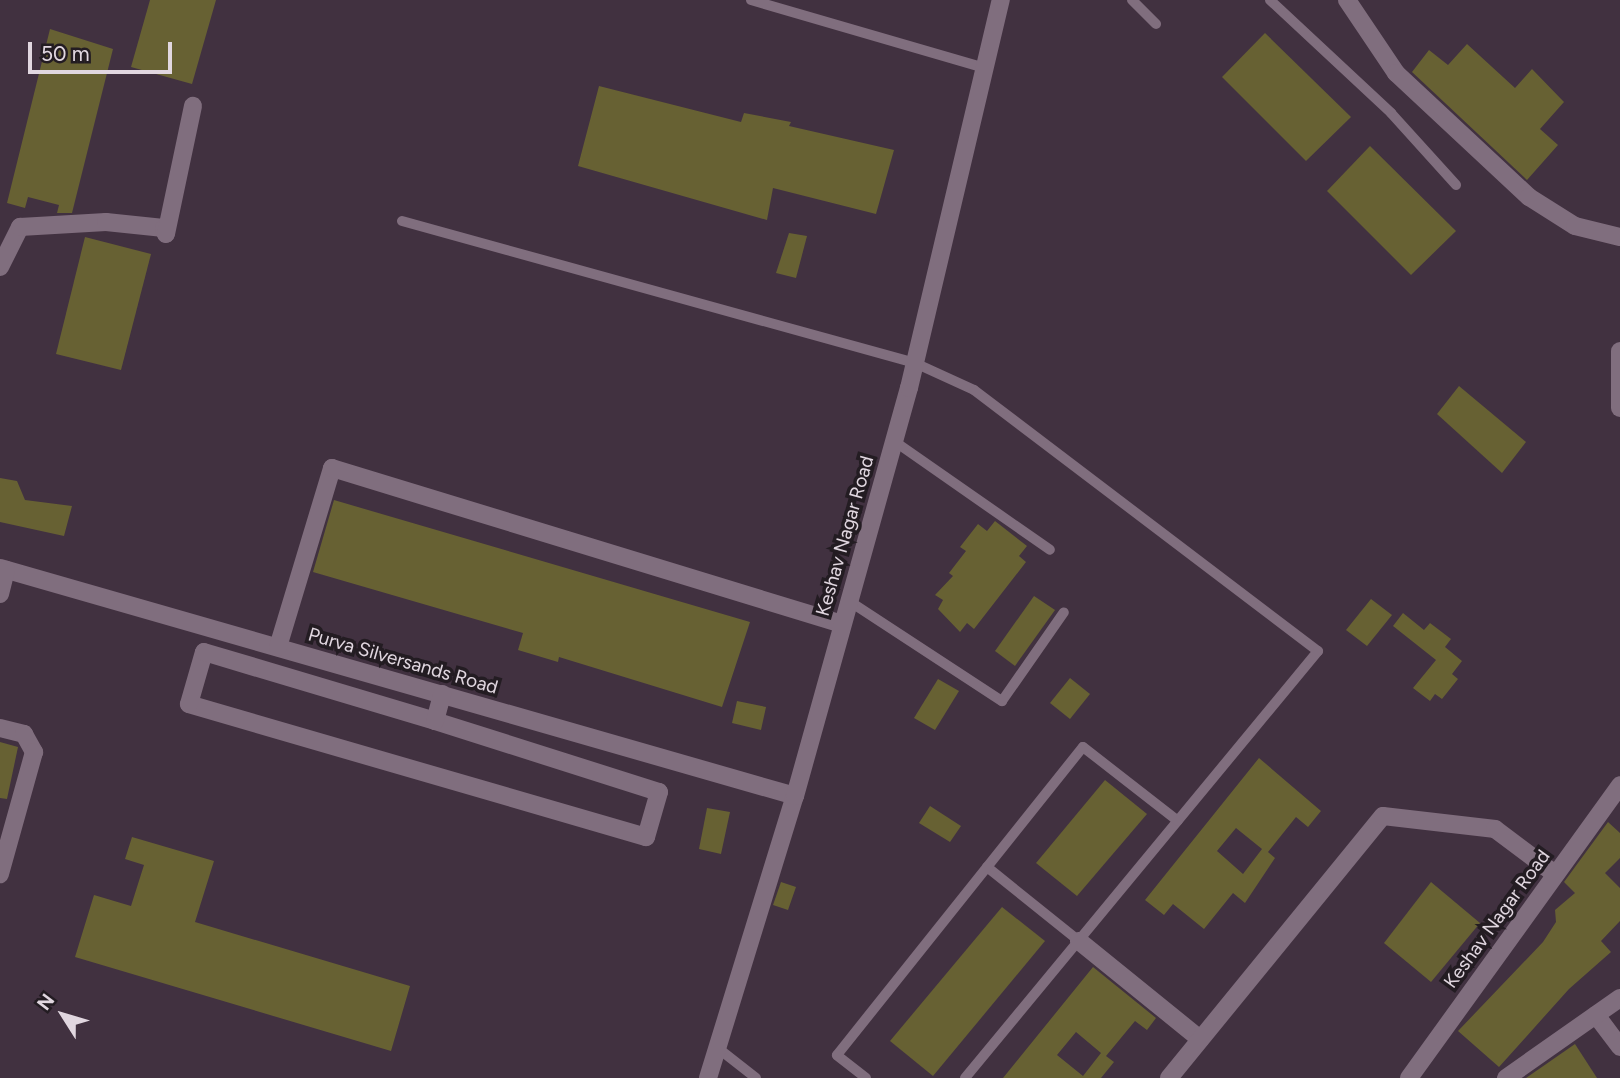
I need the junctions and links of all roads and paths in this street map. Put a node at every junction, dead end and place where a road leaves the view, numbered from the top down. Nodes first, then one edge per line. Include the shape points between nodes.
1 (751, 0) edge
2 (1001, 0) edge
3 (1132, 0) edge
4 (1270, 0) edge
5 (1347, 0) edge
6 (1156, 23) dead end
7 (985, 68) junction
8 (193, 106) dead end
9 (1456, 185) dead end
10 (402, 221) dead end
11 (1620, 237) edge
12 (0, 267) edge
13 (1619, 355) edge
14 (915, 363) junction
15 (1620, 408) edge
16 (894, 441) junction
17 (1050, 550) dead end
18 (3, 569) edge
19 (0, 594) edge
20 (849, 601) junction
21 (1064, 612) dead end
22 (842, 624) junction
23 (278, 646) junction
24 (442, 694) junction
25 (435, 720) junction
26 (0, 728) edge
27 (1620, 785) edge
28 (795, 796) junction
29 (1178, 821) junction
30 (986, 867) junction
31 (0, 874) edge
32 (1555, 874) junction
33 (1079, 940) junction
34 (1620, 998) edge
35 (1596, 1015) junction
36 (1200, 1039) junction
37 (1620, 1047) edge
38 (719, 1049) junction
39 (708, 1078) edge
40 (756, 1078) edge
41 (866, 1078) edge
42 (965, 1078) edge
43 (1169, 1078) edge
44 (1409, 1078) edge
45 (1506, 1078) edge

1 - 7 lane
2 - 7 street, Keshav Nagar Road
3 - 6 lane
4 - 9 lane via 1391,113
5 - 11 street via 1396,73 1529,197 1575,226
7 - 14 street, Keshav Nagar Road
8 - 12 street via 166,234 164,228 106,222 20,227
10 - 14 lane
13 - 15 street
14 - 16 street, Keshav Nagar Road
14 - 29 lane via 974,390 1318,651
16 - 17 lane
16 - 20 street, Keshav Nagar Road
18 - 19 street
18 - 23 street, Purva Silversands Road
20 - 21 lane via 1002,701
20 - 22 street, Keshav Nagar Road
22 - 23 street via 332,468
22 - 28 street, Keshav Nagar Road
23 - 24 street, Purva Silversands Road
24 - 25 street
24 - 28 street, Purva Silversands Road
25 - 25 street via 204,652 190,704 646,837 659,792
26 - 31 street via 24,734 34,752
27 - 32 street, Keshav Nagar Road
28 - 38 street, Keshav Nagar Road
29 - 30 lane via 1083,747
29 - 33 lane
30 - 33 lane
30 - 41 lane via 837,1055
32 - 36 street via 1494,829 1383,816
32 - 44 street, Keshav Nagar Road
33 - 36 street
33 - 42 lane
34 - 35 street
35 - 37 street
35 - 45 street
36 - 43 street
38 - 39 street, Keshav Nagar Road
38 - 40 lane

